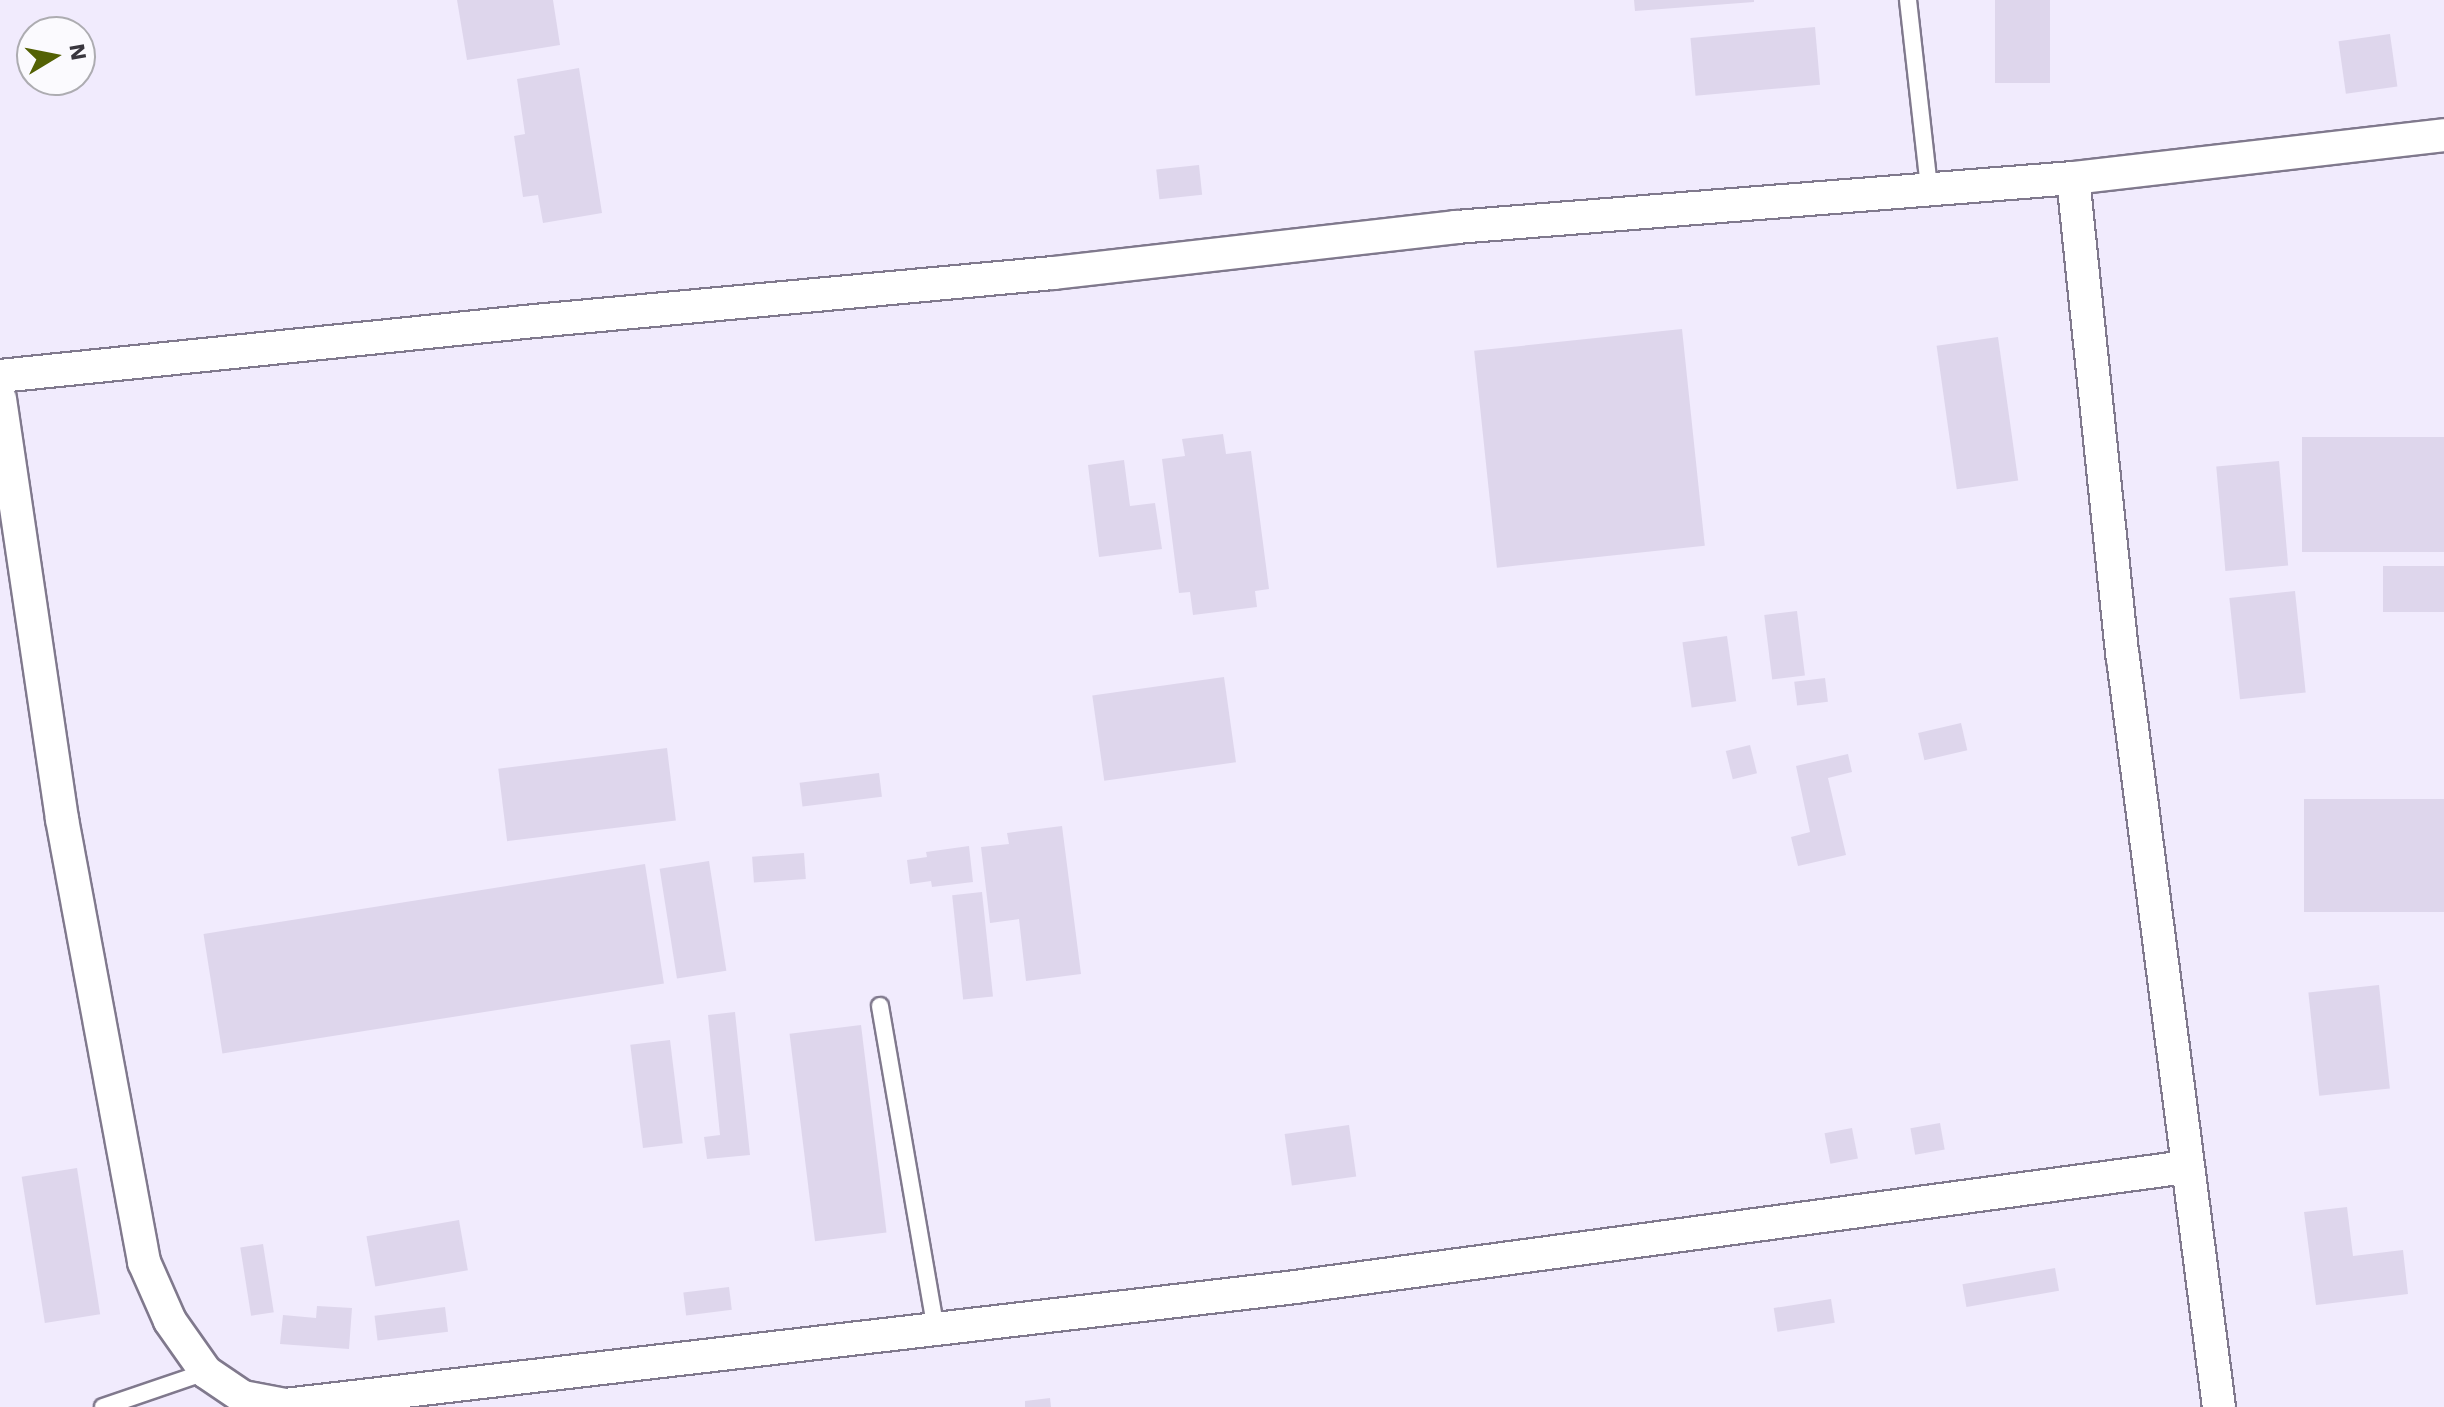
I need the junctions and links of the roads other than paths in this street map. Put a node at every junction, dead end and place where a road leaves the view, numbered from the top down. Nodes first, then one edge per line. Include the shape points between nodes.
1 (1908, 0) edge
2 (2444, 135) edge
3 (2073, 178) junction
4 (1929, 188) junction
5 (0, 376) edge
6 (0, 399) edge
7 (880, 1006) dead end
8 (2186, 1167) junction
9 (936, 1330) junction
10 (206, 1372) junction
11 (103, 1407) edge
12 (2219, 1407) edge

1 - 4 lane
2 - 3 street
3 - 4 street
3 - 8 street via 2123,658
4 - 5 street via 1456,227 1053,273
6 - 10 street via 62,819 144,1262 170,1321
7 - 9 lane
8 - 9 street
8 - 12 street
9 - 10 street via 285,1405 243,1397
10 - 11 lane

